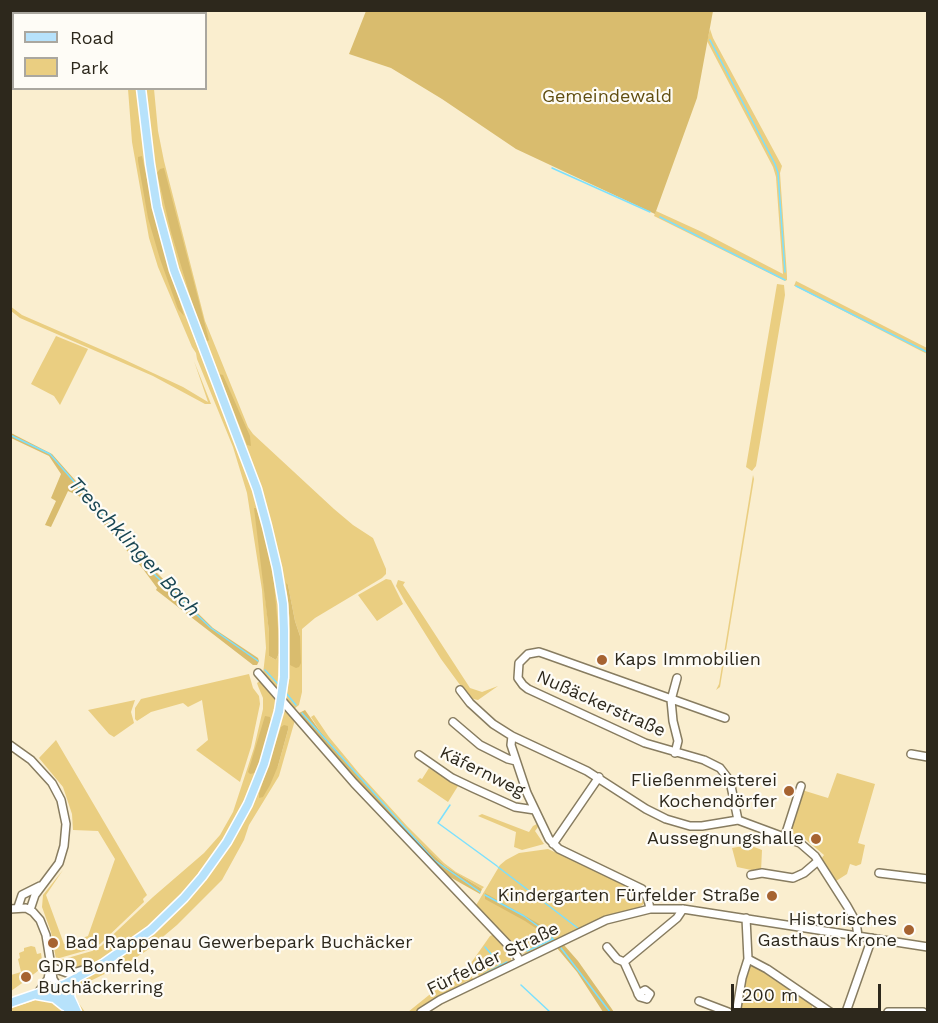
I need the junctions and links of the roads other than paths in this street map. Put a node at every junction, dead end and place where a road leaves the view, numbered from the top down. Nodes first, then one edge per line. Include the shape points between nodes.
1 (141, 90) edge
2 (258, 673) dead end
3 (677, 678) dead end
4 (460, 690) dead end
5 (671, 700) junction
6 (725, 718) dead end
7 (453, 722) dead end
8 (512, 736) junction
9 (10, 745) edge
10 (675, 753) junction
11 (911, 754) dead end
12 (419, 755) dead end
13 (927, 757) edge
14 (516, 761) junction
15 (599, 777) junction
16 (801, 786) dead end
17 (535, 810) junction
18 (738, 820) junction
19 (785, 836) junction
20 (553, 844) junction
21 (818, 861) junction
22 (879, 873) dead end
23 (751, 875) dead end
24 (927, 879) edge
25 (43, 885) junction
26 (14, 908) edge
27 (650, 909) junction
28 (683, 909) junction
29 (30, 910) junction
30 (746, 918) junction
31 (858, 936) junction
32 (872, 938) junction
33 (607, 948) dead end
34 (927, 948) edge
35 (748, 959) junction
36 (520, 961) junction
37 (624, 962) junction
38 (103, 963) junction
39 (53, 966) junction
40 (76, 979) junction
41 (58, 987) junction
42 (37, 994) junction
43 (638, 994) dead end
44 (699, 1001) dead end
45 (10, 1003) edge
46 (67, 1009) edge
47 (76, 1012) edge
48 (421, 1012) edge
49 (728, 1012) edge
50 (735, 1012) edge
51 (830, 1012) edge
52 (846, 1012) edge
53 (891, 1012) edge
54 (923, 1012) edge

1 - 38 main road, bridge via 157,207 174,270 257,489 267,526 283,604 284,676 279,711 257,784 217,857 151,930
2 - 36 street via 354,783
3 - 5 street, Nußäckerstraße
4 - 8 street via 479,712
5 - 6 street, Nußäckerstraße
5 - 10 street, Nußäckerstraße via 678,741
5 - 10 street, Nußäckerstraße via 539,652 528,654 519,663 518,678 528,689
7 - 14 street via 480,745
8 - 14 street
8 - 15 street
9 - 25 street via 52,783 64,812 66,836 62,853
10 - 18 street, Nußäckerstraße via 720,768 730,781
11 - 13 street
12 - 17 street, Käfernweg via 473,788 521,809
14 - 17 street
15 - 18 street via 646,809 677,823 702,826
15 - 20 street
16 - 19 street
17 - 20 street
18 - 19 street
19 - 21 street via 800,843
20 - 27 street via 642,889
21 - 23 street via 793,878
21 - 31 street via 853,916
22 - 24 street
25 - 26 street via 22,895
25 - 29 street
26 - 29 street
27 - 28 street, Fürfelder Straße
27 - 36 street, Fürfelder Straße via 606,920
28 - 30 street, Fürfelder Straße
28 - 37 street
29 - 39 street via 43,926
30 - 31 street, Fürfelder Straße
30 - 35 street
31 - 32 street, Fürfelder Straße
32 - 34 street, Fürfelder Straße
32 - 52 street
33 - 37 street
35 - 50 street
35 - 51 street
36 - 48 street, Fürfelder Straße
37 - 43 street
38 - 39 street via 70,974
38 - 40 main road
39 - 41 street
39 - 42 street
40 - 41 main road
40 - 47 main road via 70,997
41 - 42 main road
41 - 46 main road
41 - 47 main road
42 - 45 main road
42 - 46 main road via 54,998
44 - 49 street
53 - 54 street

